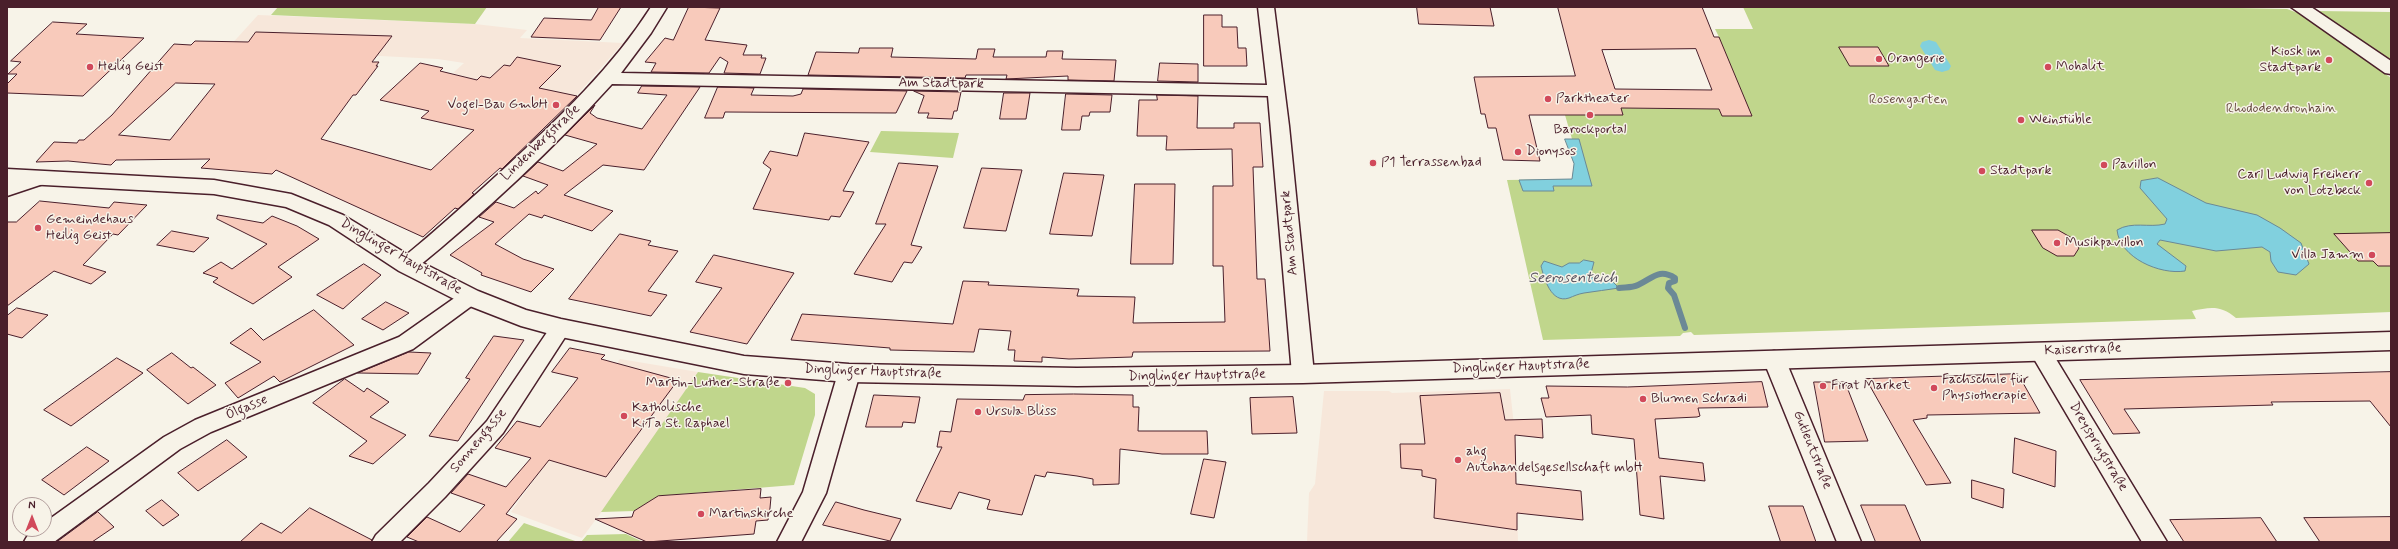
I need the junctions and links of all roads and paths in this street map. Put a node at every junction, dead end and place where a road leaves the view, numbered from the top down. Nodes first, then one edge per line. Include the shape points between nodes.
1 (659, 7) edge
2 (1266, 7) edge
3 (2299, 7) edge
4 (2391, 69) edge
5 (607, 78) junction
6 (1276, 91) junction
7 (7, 176) edge
8 (36, 178) junction
9 (7, 190) edge
10 (407, 265) junction
11 (470, 297) junction
12 (561, 328) junction
13 (2391, 341) edge
14 (2040, 352) junction
15 (1774, 359) junction
16 (849, 373) junction
17 (1303, 374) junction
18 (36, 542) edge
19 (384, 542) edge
20 (789, 542) edge
21 (1850, 542) edge
22 (2155, 542) edge

1 - 5 street, Lindenbergstraße
2 - 6 street, Am Stadtpark
3 - 4 street
5 - 6 street, Am Stadtpark
5 - 10 street, Lindenbergstraße via 557,130 436,242
6 - 17 street, Am Stadtpark
7 - 8 street, Dinglinger Hauptstraße
8 - 9 street
8 - 10 street, Dinglinger Hauptstraße via 214,187 291,201 336,220
10 - 11 street, Dinglinger Hauptstraße
11 - 12 street, Dinglinger Hauptstraße via 521,317
11 - 18 street, Ölgasse via 406,343 211,423 172,443
12 - 16 street, Dinglinger Hauptstraße via 744,364
12 - 19 street, Sonnengasse via 495,427
13 - 14 street, Kaiserstraße
14 - 15 street, Kaiserstraße
14 - 22 street, Dreyspringstraße
15 - 17 street, Dinglinger Hauptstraße
15 - 21 street, Gutleutstraße
16 - 17 street, Dinglinger Hauptstraße via 1077,377
16 - 20 street via 814,493

